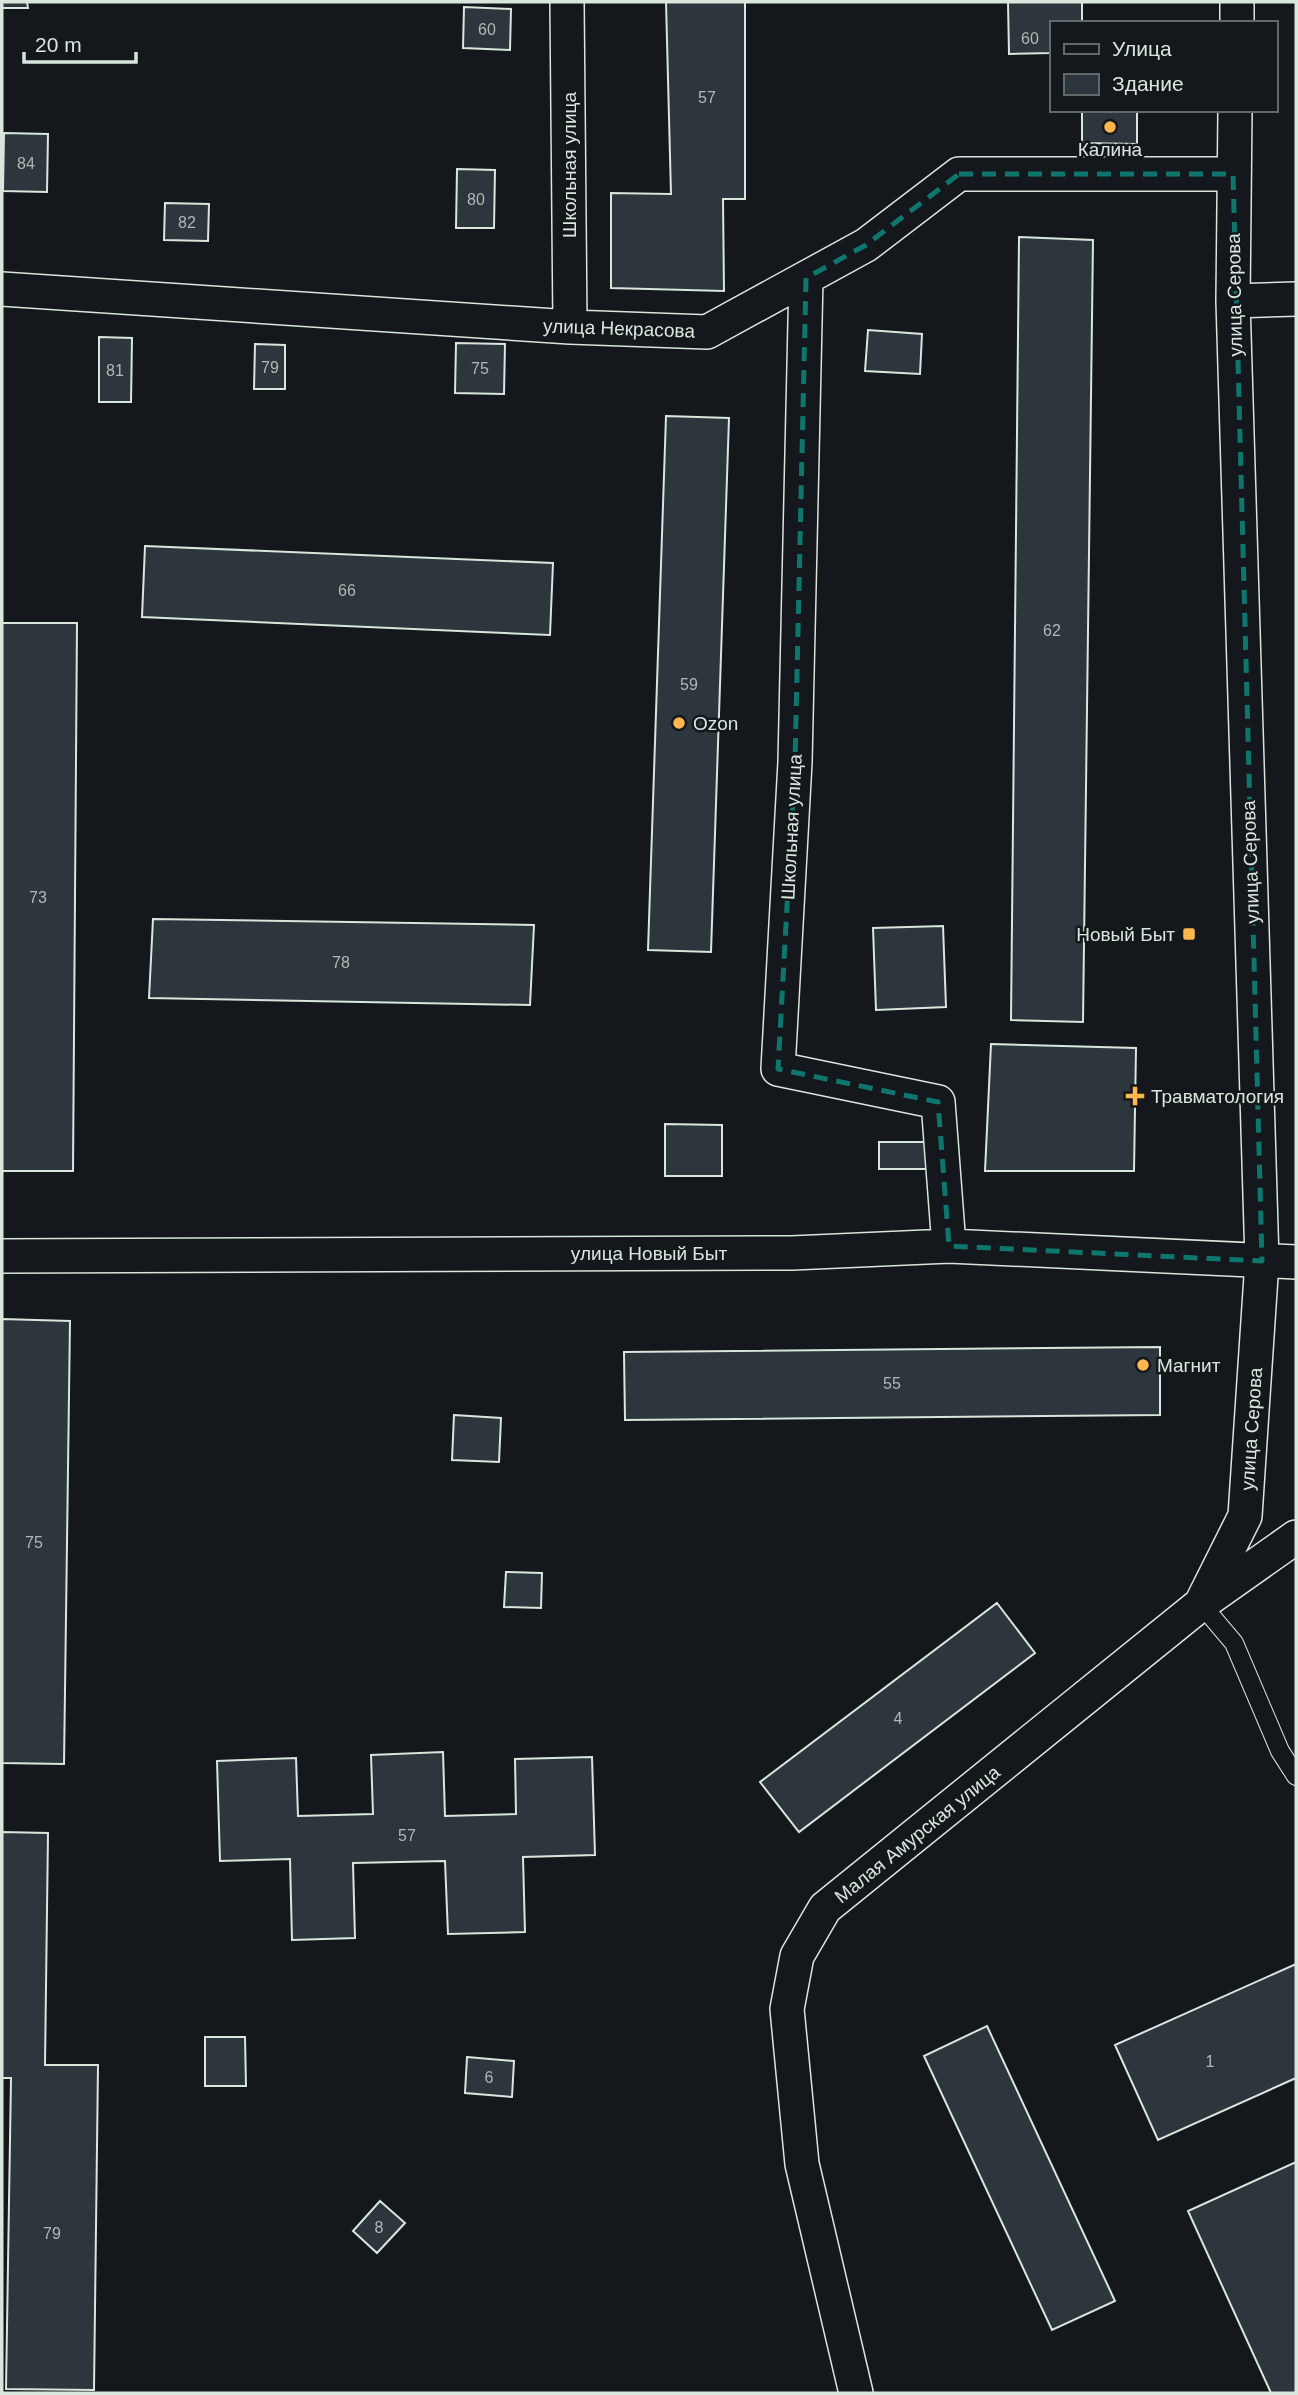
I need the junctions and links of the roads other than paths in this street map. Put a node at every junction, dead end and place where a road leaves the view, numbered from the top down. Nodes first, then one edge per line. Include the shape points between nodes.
1 (567, 2) edge
2 (1237, 2) edge
3 (1237, 21) edge
4 (1235, 112) edge
5 (1233, 174) junction
6 (806, 278) junction
7 (2, 289) edge
8 (1296, 299) edge
9 (1233, 301) junction
10 (570, 327) junction
11 (949, 1246) junction
12 (2, 1256) edge
13 (1262, 1261) junction
14 (1296, 1262) edge
15 (1296, 1537) edge
16 (1201, 1604) junction
17 (1296, 1776) edge
18 (856, 2393) edge

1 - 10 street, Школьная улица
2 - 3 street
4 - 5 street, улица Серова
5 - 6 street, улица Некрасова via 959,174 866,245
5 - 9 street, улица Серова
6 - 10 street, улица Некрасова via 707,332
6 - 11 street, Школьная улица via 795,762 778,1069 938,1102
7 - 10 street, улица Некрасова
8 - 9 street
9 - 13 street, улица Серова
11 - 12 street, улица Новый Быт via 792,1253
11 - 13 street, улица Новый Быт
13 - 14 street, улица Новый Быт
13 - 16 street, улица Серова via 1245,1516
15 - 16 street, Малая Амурская улица
16 - 17 lane via 1234,1643 1280,1751
16 - 18 street, Малая Амурская улица via 825,1908 797,1956 787,2010 802,2164

